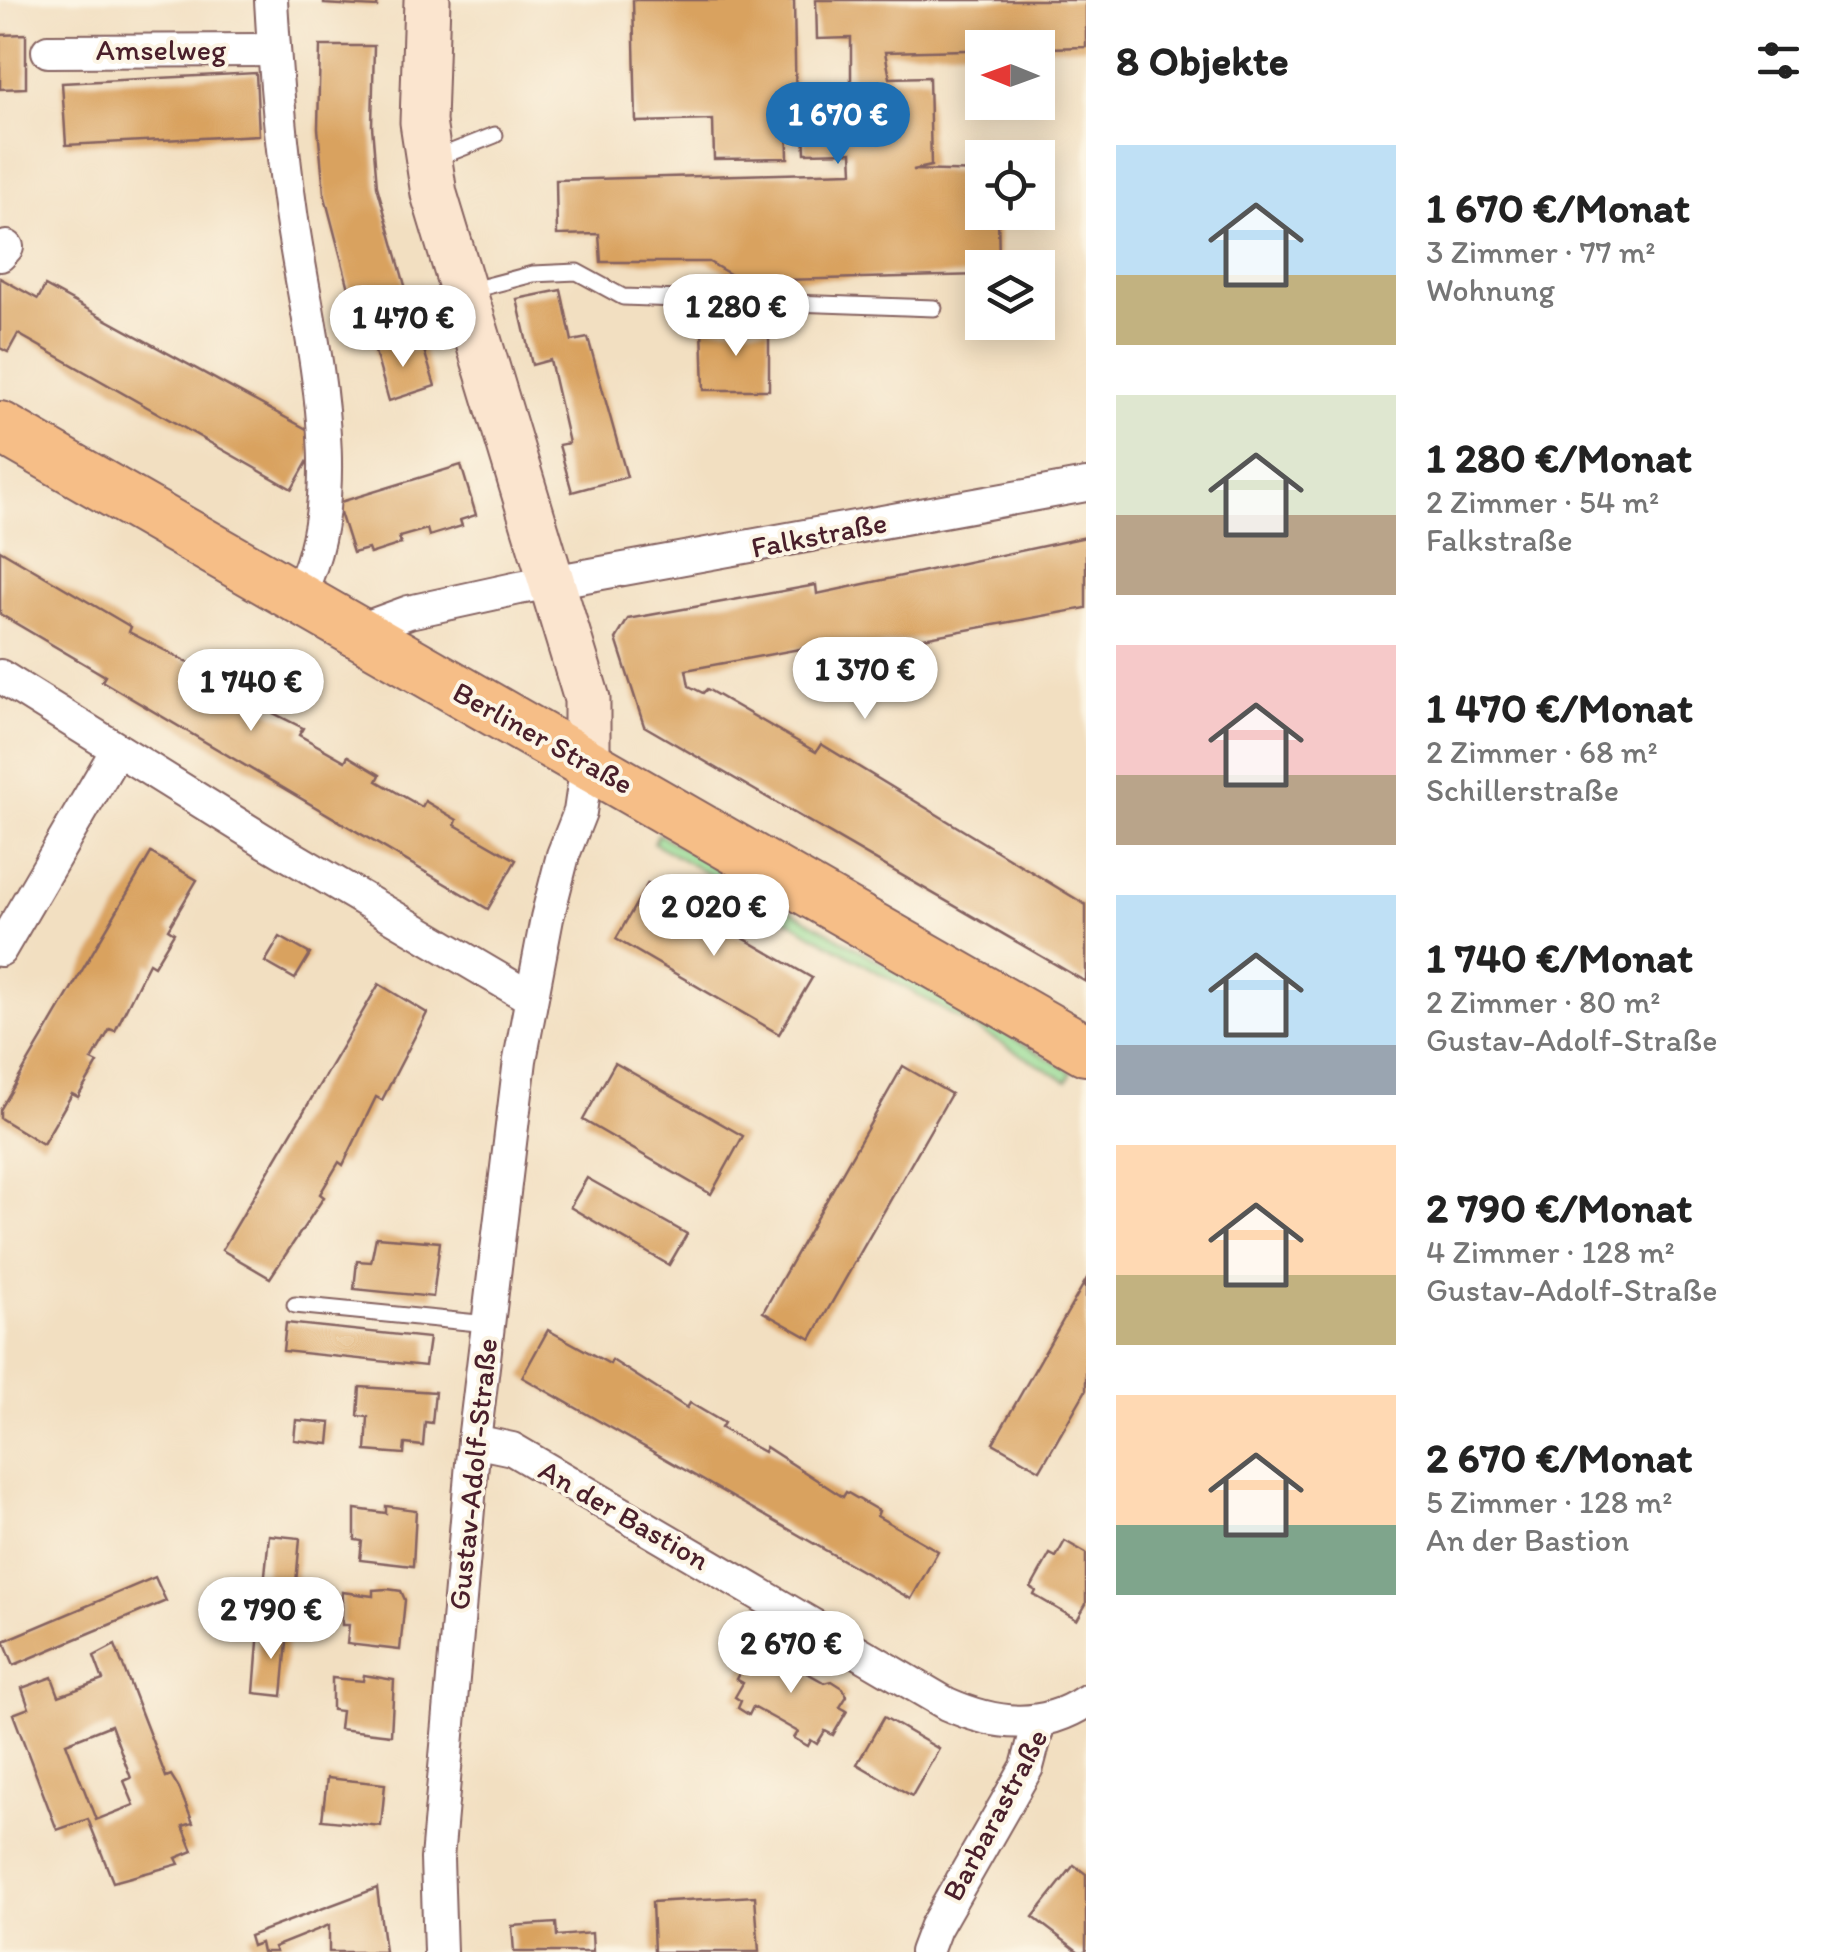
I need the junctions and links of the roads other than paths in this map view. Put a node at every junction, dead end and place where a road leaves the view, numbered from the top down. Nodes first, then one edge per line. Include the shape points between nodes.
1 (271, 0) edge
2 (426, 0) edge
3 (274, 50) junction
4 (48, 51) dead end
5 (495, 135) dead end
6 (428, 161) junction
7 (464, 292) junction
8 (934, 308) dead end
9 (0, 426) edge
10 (1086, 485) edge
11 (552, 583) junction
12 (298, 597) junction
13 (356, 631) junction
14 (0, 676) edge
15 (117, 750) junction
16 (587, 764) junction
17 (0, 950) edge
18 (531, 998) junction
19 (1086, 1050) edge
20 (295, 1305) dead end
21 (488, 1324) junction
22 (474, 1441) junction
23 (1086, 1701) edge
24 (1039, 1722) junction
25 (440, 1952) edge
26 (926, 1952) edge

1 - 3 street
2 - 6 street
3 - 4 street, Amselweg
3 - 12 street via 290,214 325,432 313,559
5 - 6 lane
6 - 7 street
7 - 8 lane via 534,274 577,272 623,297
7 - 11 street
9 - 12 main road, Berliner Straße
10 - 11 street, Falkstraße
11 - 13 street, Falkstraße via 409,612
11 - 16 street via 587,699
12 - 13 main road, Berliner Straße
13 - 16 main road, Berliner Straße
14 - 15 street
15 - 17 street
15 - 18 street
16 - 18 street, Gustav-Adolf-Straße
16 - 19 main road, Berliner Straße
18 - 21 street, Gustav-Adolf-Straße
20 - 21 lane
21 - 22 street, Gustav-Adolf-Straße
22 - 24 street, An der Bastion via 512,1450 948,1704 980,1718
22 - 25 street, Gustav-Adolf-Straße via 436,1859
23 - 24 street, Barbarastraße
24 - 26 street, Barbarastraße via 1027,1767

